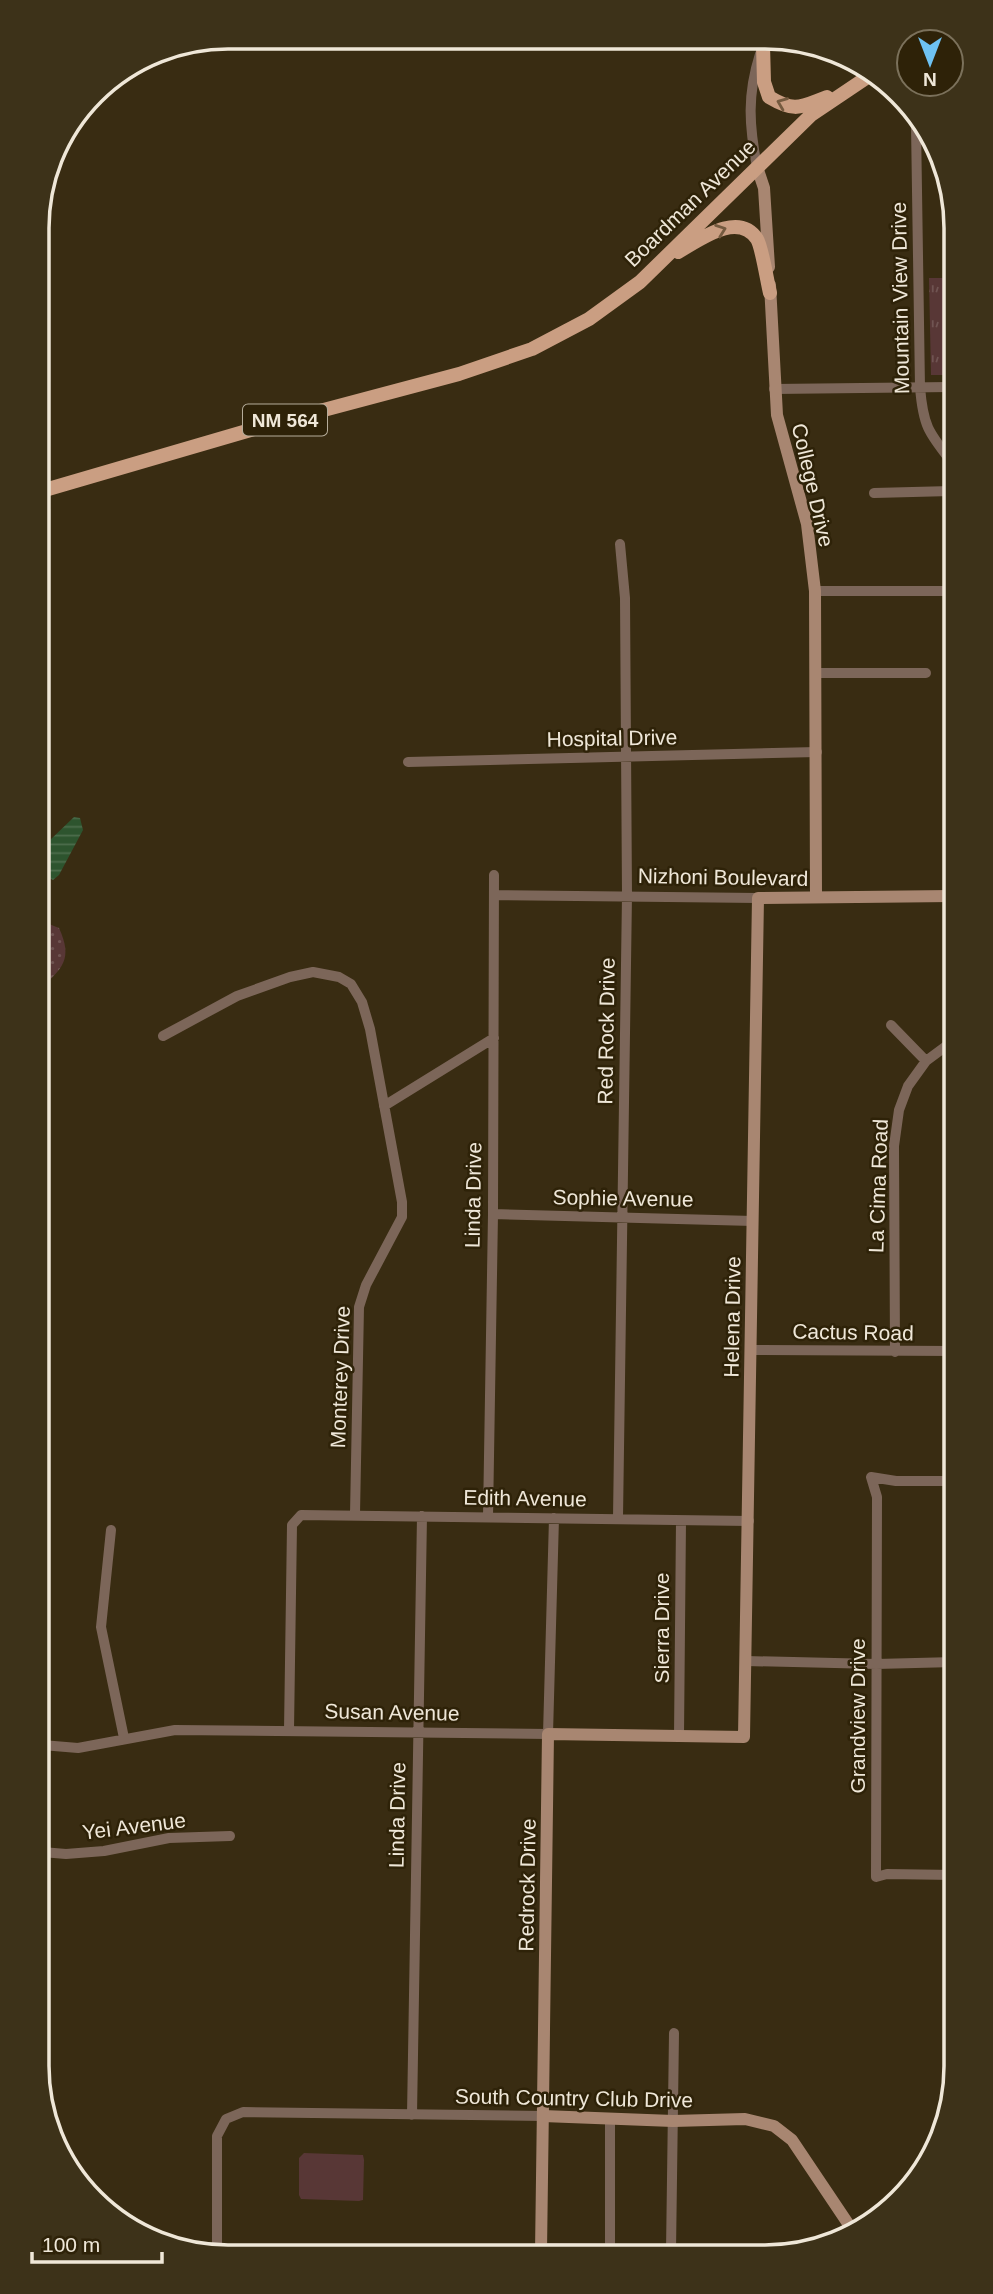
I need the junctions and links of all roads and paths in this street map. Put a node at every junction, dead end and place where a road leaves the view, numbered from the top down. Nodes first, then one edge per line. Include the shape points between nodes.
1 (762, 49) edge
2 (764, 49) edge
3 (864, 79) edge
4 (845, 90) junction
5 (916, 132) edge
6 (757, 167) junction
7 (661, 261) junction
8 (770, 293) junction
9 (920, 387) junction
10 (944, 387) edge
11 (774, 389) junction
12 (944, 453) edge
13 (49, 489) edge
14 (944, 491) edge
15 (874, 493) dead end
16 (620, 544) dead end
17 (815, 591) junction
18 (944, 591) edge
19 (815, 673) junction
20 (926, 673) dead end
21 (817, 752) junction
22 (625, 757) junction
23 (408, 762) dead end
24 (494, 875) dead end
25 (494, 895) junction
26 (627, 895) junction
27 (944, 896) edge
28 (816, 897) junction
29 (758, 898) junction
30 (891, 1025) dead end
31 (163, 1035) dead end
32 (494, 1038) junction
33 (944, 1048) edge
34 (926, 1061) junction
35 (384, 1106) junction
36 (493, 1214) junction
37 (623, 1218) junction
38 (753, 1221) junction
39 (751, 1350) junction
40 (944, 1351) edge
41 (895, 1352) junction
42 (944, 1481) edge
43 (355, 1514) junction
44 (422, 1516) junction
45 (488, 1517) junction
46 (554, 1518) junction
47 (618, 1518) junction
48 (681, 1521) junction
49 (749, 1521) junction
50 (111, 1530) dead end
51 (746, 1661) junction
52 (944, 1662) edge
53 (876, 1664) junction
54 (289, 1730) junction
55 (417, 1732) junction
56 (548, 1734) junction
57 (679, 1736) junction
58 (744, 1737) joint
59 (124, 1738) junction
60 (49, 1746) edge
61 (230, 1836) dead end
62 (49, 1853) edge
63 (944, 1875) edge
64 (674, 2033) dead end
65 (412, 2115) junction
66 (543, 2116) junction
67 (610, 2120) junction
68 (673, 2121) junction
69 (848, 2224) edge
70 (217, 2244) edge
71 (541, 2245) edge
72 (610, 2245) edge
73 (671, 2245) edge

1 - 6 street via 750,104
4 -> 2 main road via 786,107 769,97
3 - 4 main road, Boardman Avenue / NM 564
4 - 6 main road, Boardman Avenue / NM 564 via 811,115
5 - 9 street, Mountain View Drive
6 - 7 main road, Boardman Avenue / NM 564
6 - 8 main road, College Drive via 764,188
7 -> 8 main road via 728,225 742,228 757,239
7 - 13 main road, Boardman Avenue / NM 564 via 589,319 532,349 459,374
8 - 11 main road, College Drive
9 - 10 street
9 - 11 street
9 - 12 street, Mountain View Drive via 923,418
11 - 17 main road, College Drive via 807,524
14 - 15 street
16 - 22 street, Red Rock Drive via 625,598
17 - 18 street
17 - 19 main road, College Drive
19 - 20 street
19 - 21 main road, College Drive
21 - 22 street, Hospital Drive
21 - 28 main road, College Drive
22 - 23 street, Hospital Drive
22 - 26 street, Red Rock Drive
24 - 25 street, Linda Drive
25 - 26 street, Nizhoni Boulevard
25 - 32 street, Linda Drive
26 - 29 street, Nizhoni Boulevard
26 - 37 street, Red Rock Drive
27 - 28 main road, Nizhoni Boulevard
28 - 29 main road, Nizhoni Boulevard
29 - 38 main road, Helena Drive
30 - 34 street
31 - 35 street, Monterey Drive via 237,996 290,977 313,972 339,977 351,984 362,1002
32 - 35 street
32 - 36 street, Linda Drive
33 - 34 street, La Cima Road
34 - 41 street, La Cima Road via 908,1086 894,1146
35 - 43 street, Monterey Drive via 402,1217 359,1307
36 - 37 street, Sophie Avenue
36 - 45 street, Linda Drive
37 - 38 street, Sophie Avenue
37 - 47 street, Red Rock Drive
38 - 39 main road, Helena Drive
39 - 41 street, Cactus Road
39 - 49 main road, Helena Drive
40 - 41 street, Cactus Road
42 - 53 street, Grandview Drive via 871,1477 877,1497
43 - 44 street, Edith Avenue
43 - 54 street, Edith Avenue via 301,1515 292,1525
44 - 45 street, Edith Avenue
44 - 55 street, Linda Drive
45 - 46 street, Edith Avenue
46 - 47 street, Edith Avenue
46 - 56 street, Redrock Drive
47 - 48 street, Edith Avenue
48 - 49 street, Edith Avenue
48 - 57 street, Sierra Drive
49 - 51 main road, Helena Drive
50 - 59 street via 100,1627
51 - 53 street
51 - 58 main road, Helena Drive
52 - 53 street
53 - 63 street, Grandview Drive via 876,1877
54 - 55 street, Susan Avenue
54 - 59 street, Susan Avenue via 175,1730
55 - 56 street, Susan Avenue
55 - 65 street, Linda Drive
56 - 57 main road, Susan Avenue
56 - 66 main road, Redrock Drive
57 - 58 main road, Susan Avenue
59 - 60 street, Susan Avenue via 78,1748
61 - 62 street, Yei Avenue via 169,1838 104,1851
64 - 68 street
65 - 66 street, South Country Club Drive
65 - 70 street, South Country Club Drive via 243,2112 226,2119 217,2136
66 - 67 main road, South Country Club Drive
66 - 71 main road, Redrock Drive
67 - 68 main road, South Country Club Drive
67 - 72 street
68 - 69 main road, South Country Club Drive via 745,2119 774,2126 792,2140
68 - 73 street

